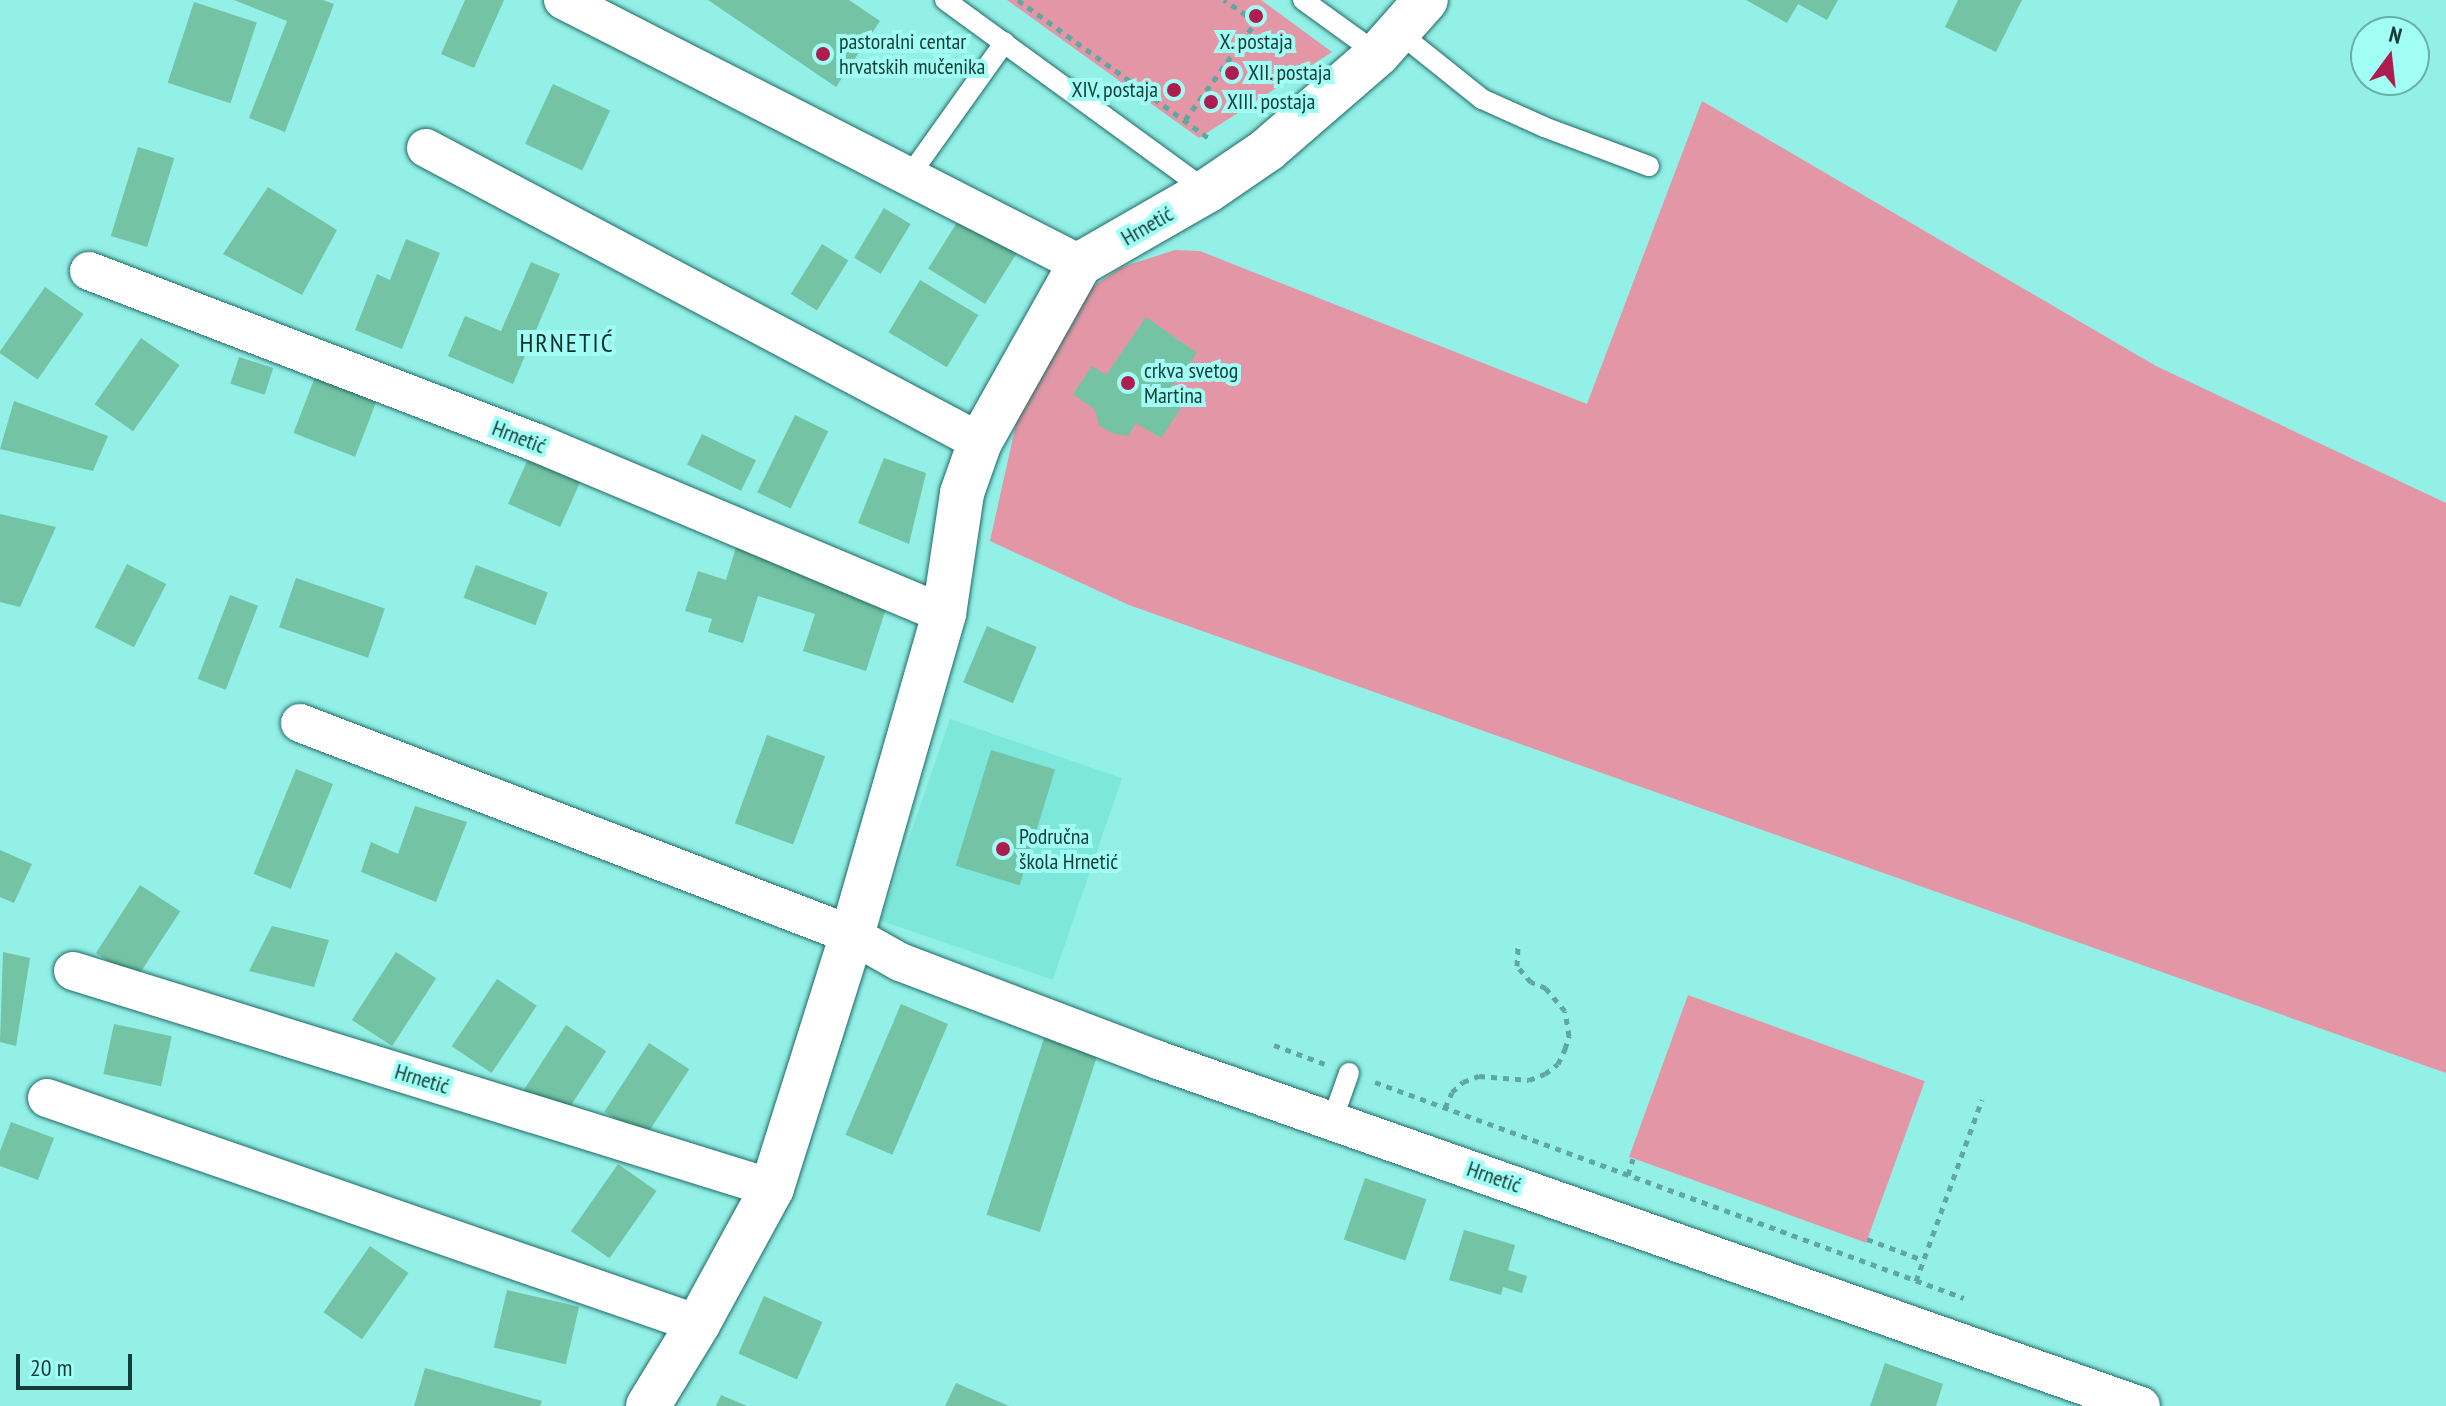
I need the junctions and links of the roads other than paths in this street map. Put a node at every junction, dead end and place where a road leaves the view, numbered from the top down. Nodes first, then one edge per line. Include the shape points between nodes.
1 (563, 0) edge
2 (945, 0) edge
3 (1303, 0) edge
4 (1400, 28) edge
5 (1005, 42) junction
6 (426, 148) dead end
7 (1649, 166) dead end
8 (910, 175) junction
9 (1207, 191) junction
10 (1080, 264) junction
11 (89, 271) dead end
12 (980, 442) junction
13 (944, 614) junction
14 (300, 723) dead end
15 (852, 935) junction
16 (73, 971) dead end
17 (1349, 1073) road end
18 (47, 1098) dead end
19 (1332, 1121) junction
20 (772, 1188) junction
21 (698, 1324) junction
22 (648, 1406) edge
23 (2141, 1406) edge

1 - 8 street
2 - 5 lane
3 - 4 lane
4 - 7 lane via 1482,99
4 - 9 street, Hrnetić via 1267,150
5 - 8 lane
5 - 9 lane
6 - 12 street
8 - 10 street
9 - 10 street, Hrnetić
10 - 12 street
11 - 13 street, Hrnetić via 537,443
12 - 13 street via 962,493
13 - 15 street
14 - 15 street, Hrnetić
15 - 19 street, Hrnetić via 900,962
15 - 20 street
16 - 20 street, Hrnetić
17 - 19 lane
18 - 21 street
19 - 23 street, Hrnetić
20 - 21 street
21 - 22 street

